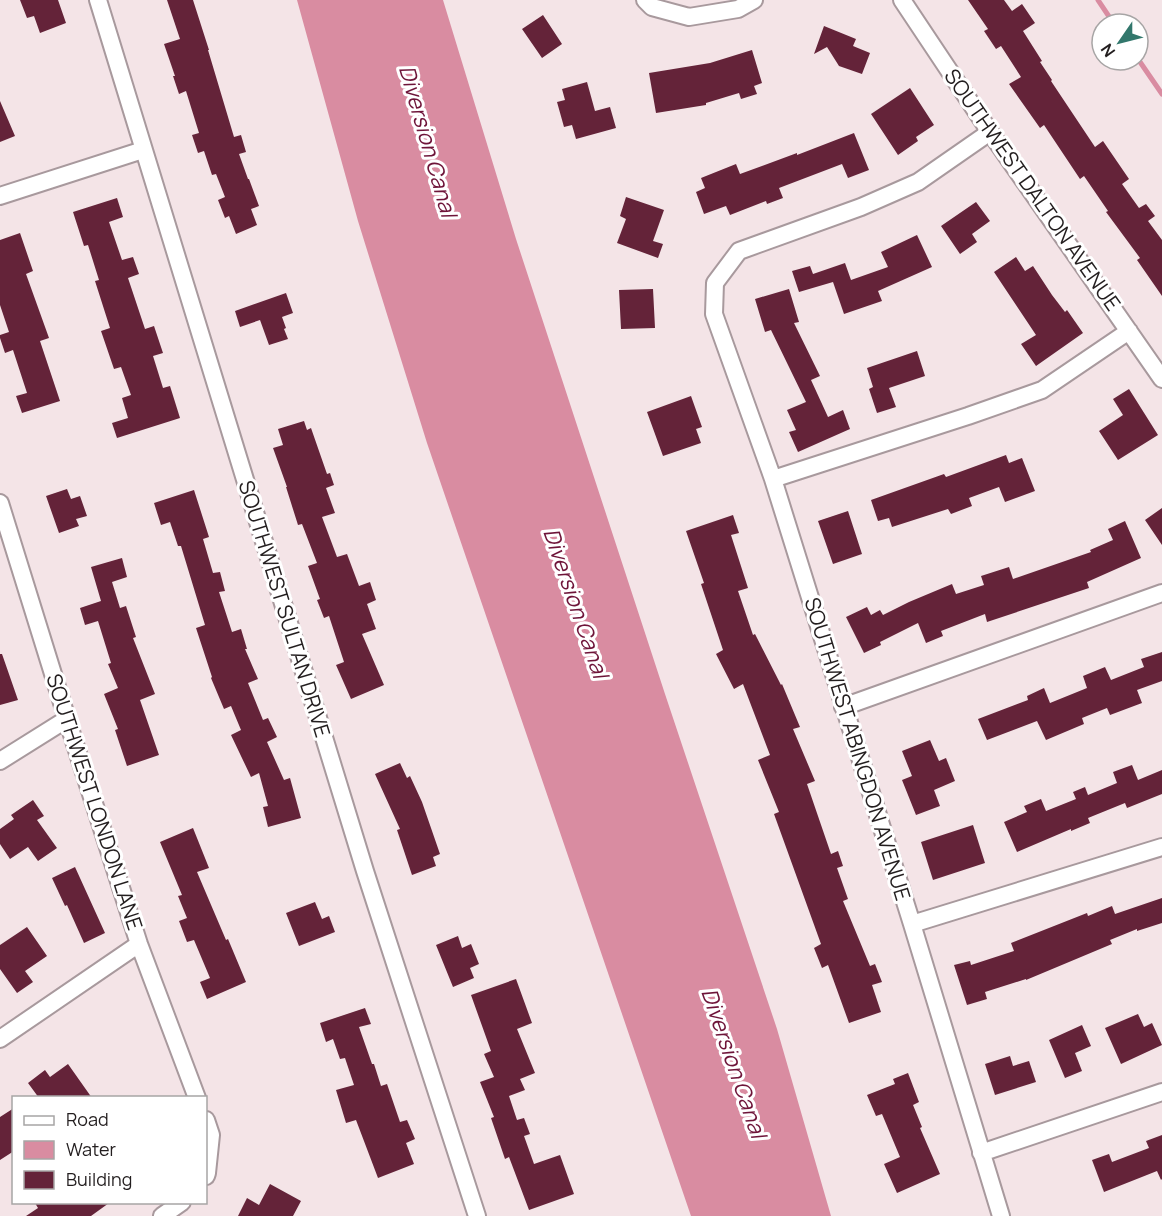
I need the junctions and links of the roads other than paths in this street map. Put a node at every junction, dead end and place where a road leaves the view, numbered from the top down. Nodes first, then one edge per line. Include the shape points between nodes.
1 (98, 0) edge
2 (645, 0) edge
3 (754, 0) edge
4 (902, 0) edge
5 (990, 132) junction
6 (143, 150) junction
7 (0, 196) edge
8 (1129, 331) junction
9 (1162, 379) edge
10 (772, 479) junction
11 (0, 503) edge
12 (1162, 593) edge
13 (843, 707) junction
14 (67, 719) junction
15 (0, 761) edge
16 (1162, 847) edge
17 (912, 924) junction
18 (139, 944) junction
19 (0, 1039) edge
20 (1162, 1092) edge
21 (196, 1096) edge
22 (207, 1123) edge
23 (981, 1153) junction
24 (207, 1166) edge
25 (180, 1204) edge
26 (162, 1216) edge
27 (477, 1216) edge
28 (1000, 1216) edge

1 - 6 street, SOUTHWEST SULTAN DRIVE
2 - 3 street via 652,7 689,17 738,9
4 - 5 street, SOUTHWEST DALTON AVENUE
5 - 8 street, SOUTHWEST DALTON AVENUE
5 - 10 street, SOUTHWEST ABINGDON AVENUE via 918,182 739,251 715,283 714,314
6 - 7 street
6 - 27 street, SOUTHWEST SULTAN DRIVE via 362,859
8 - 9 street, SOUTHWEST DALTON AVENUE
8 - 10 street via 1042,390
10 - 13 street, SOUTHWEST ABINGDON AVENUE
11 - 14 street, SOUTHWEST LONDON LANE
12 - 13 street
13 - 17 street, SOUTHWEST ABINGDON AVENUE
14 - 15 street
14 - 18 street, SOUTHWEST LONDON LANE
16 - 17 street
17 - 23 street, SOUTHWEST ABINGDON AVENUE
18 - 19 street
18 - 21 street, SOUTHWEST LONDON LANE
20 - 23 street
22 - 24 street via 211,1135
23 - 28 street, SOUTHWEST ABINGDON AVENUE
25 - 26 street

